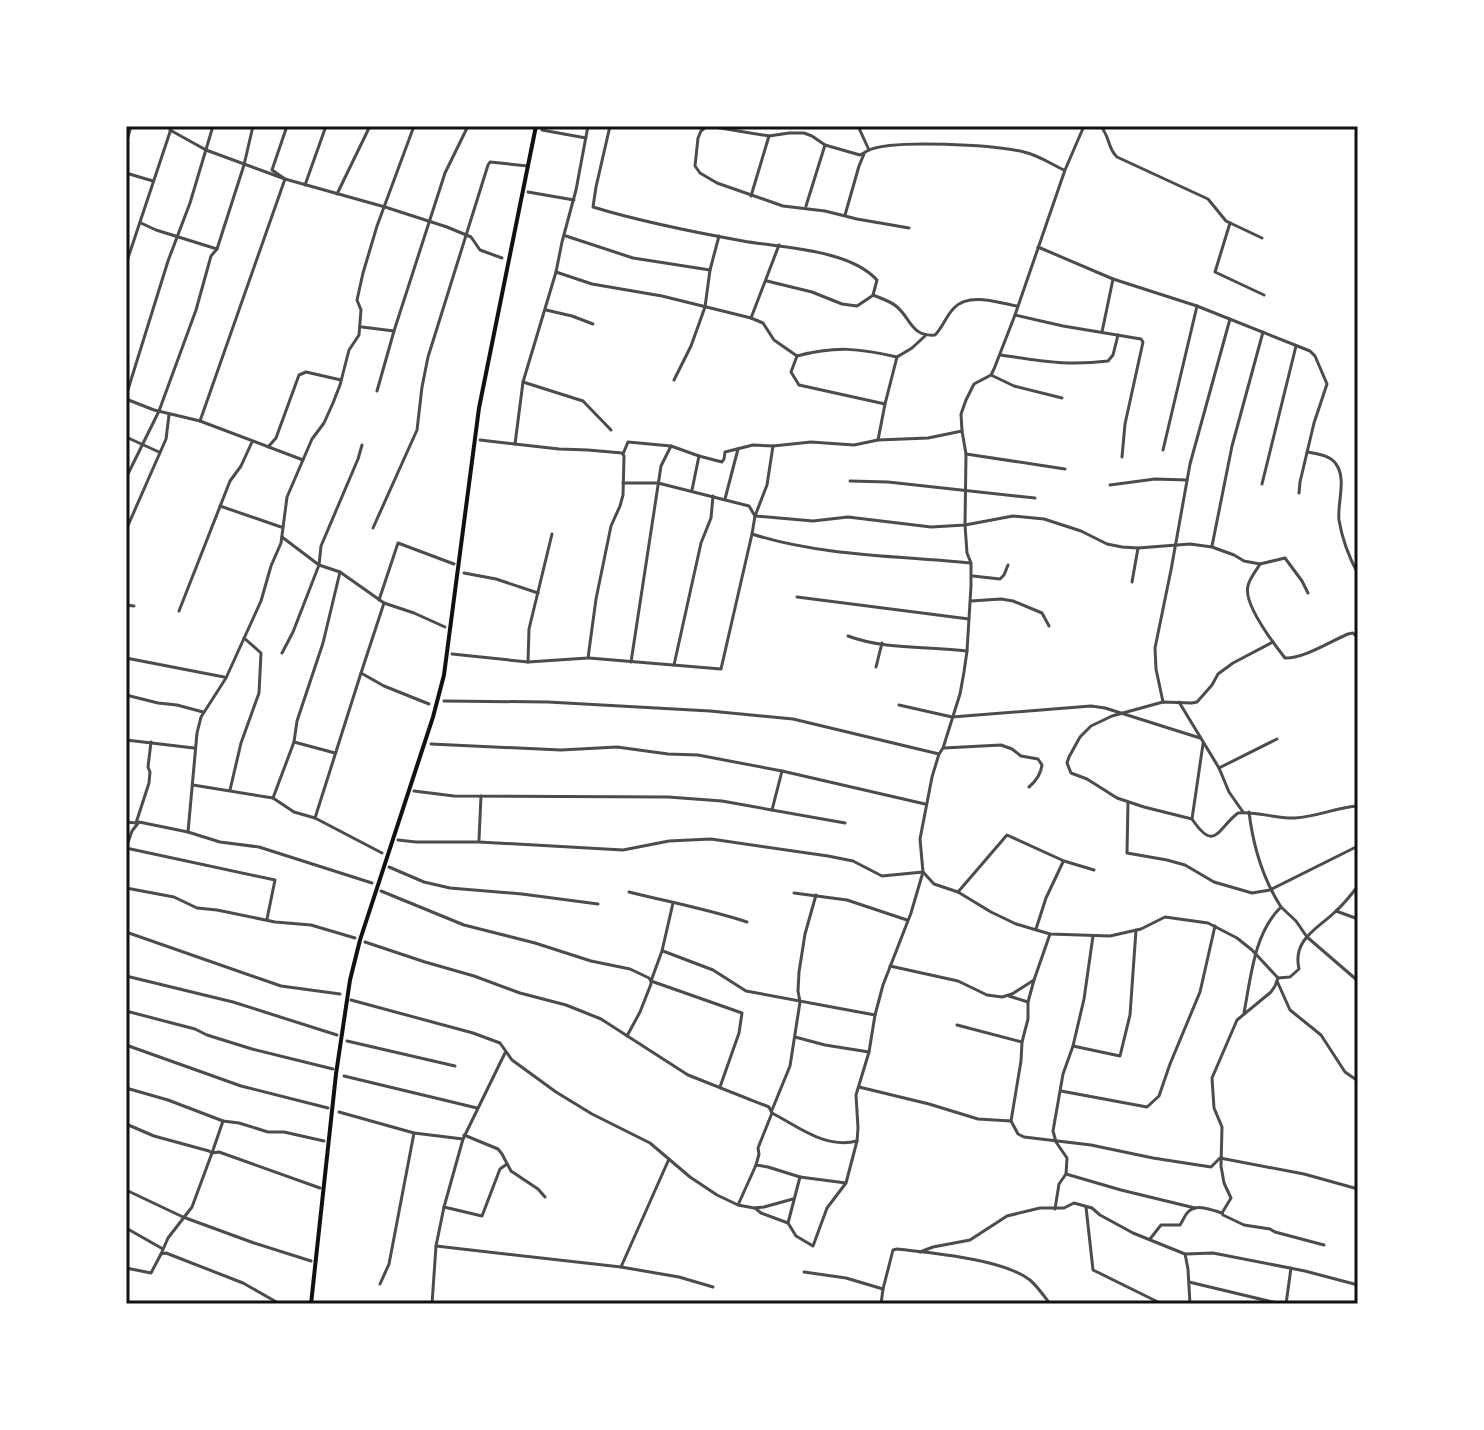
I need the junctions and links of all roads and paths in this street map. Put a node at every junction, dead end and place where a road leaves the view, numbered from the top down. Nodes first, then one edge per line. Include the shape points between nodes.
1 (131, 126) edge
2 (213, 126) edge
3 (253, 126) edge
4 (287, 126) edge
5 (326, 126) edge
6 (370, 126) edge
7 (414, 126) edge
8 (468, 126) edge
9 (536, 126) edge
10 (588, 126) edge
11 (610, 126) edge
12 (708, 126) edge
13 (858, 126) edge
14 (1084, 126) edge
15 (1100, 126) edge
16 (734, 127) edge
17 (171, 128) edge
18 (542, 130) dead end
19 (769, 136) junction
20 (586, 138) junction
21 (126, 144) edge
22 (825, 145) junction
23 (206, 150) junction
24 (867, 151) junction
25 (244, 165) junction
26 (528, 166) junction
27 (1065, 170) junction
28 (126, 173) edge
29 (285, 179) junction
30 (153, 181) junction
31 (305, 185) junction
32 (528, 192) dead end
33 (337, 194) junction
34 (751, 196) junction
35 (574, 200) junction
36 (385, 207) junction
37 (806, 208) junction
38 (845, 215) junction
39 (429, 221) junction
40 (140, 223) junction
41 (1230, 223) junction
42 (909, 228) dead end
43 (565, 235) junction
44 (467, 236) junction
45 (719, 236) junction
46 (177, 237) junction
47 (1262, 238) dead end
48 (779, 245) junction
49 (1038, 247) junction
50 (217, 249) junction
51 (128, 253) edge
52 (502, 258) dead end
53 (126, 264) edge
54 (710, 270) junction
55 (556, 272) junction
56 (1113, 279) junction
57 (767, 281) junction
58 (873, 295) junction
59 (1264, 295) dead end
60 (1017, 306) junction
61 (1197, 306) junction
62 (705, 307) junction
63 (546, 310) junction
64 (1015, 315) junction
65 (751, 318) junction
66 (1230, 319) junction
67 (593, 324) dead end
68 (360, 327) junction
69 (394, 331) junction
70 (1102, 332) junction
71 (1263, 332) junction
72 (1118, 335) junction
73 (926, 336) junction
74 (1296, 346) junction
75 (1000, 354) junction
76 (797, 356) junction
77 (897, 357) junction
78 (991, 375) junction
79 (341, 380) junction
80 (674, 380) dead end
81 (523, 382) junction
82 (377, 391) dead end
83 (126, 398) edge
84 (1062, 398) dead end
85 (885, 404) junction
86 (159, 411) junction
87 (169, 413) junction
88 (200, 421) junction
89 (611, 430) dead end
90 (962, 431) junction
91 (126, 437) edge
92 (480, 440) dead end
93 (878, 440) junction
94 (252, 442) junction
95 (144, 444) junction
96 (515, 444) junction
97 (362, 445) dead end
98 (671, 446) junction
99 (773, 446) junction
100 (268, 447) junction
101 (738, 449) junction
102 (1163, 450) dead end
103 (159, 452) junction
104 (1307, 452) junction
105 (623, 454) junction
106 (966, 454) junction
107 (699, 456) junction
108 (1122, 457) dead end
109 (303, 460) junction
110 (1065, 469) dead end
111 (126, 478) edge
112 (1187, 480) junction
113 (850, 481) dead end
114 (623, 483) junction
115 (658, 483) junction
116 (1262, 484) dead end
117 (1110, 485) dead end
118 (692, 490) junction
119 (965, 490) junction
120 (1299, 493) dead end
121 (713, 496) junction
122 (1035, 498) dead end
123 (725, 499) junction
124 (220, 506) junction
125 (755, 516) junction
126 (965, 525) junction
127 (282, 527) junction
128 (373, 528) dead end
129 (126, 530) edge
130 (552, 534) dead end
131 (752, 534) junction
132 (281, 537) junction
133 (1176, 544) junction
134 (1212, 547) junction
135 (1138, 548) junction
136 (971, 563) junction
137 (454, 564) dead end
138 (1260, 564) junction
139 (319, 565) junction
140 (1008, 565) dead end
141 (340, 572) junction
142 (464, 573) dead end
143 (1358, 574) edge
144 (971, 575) junction
145 (1132, 582) dead end
146 (538, 593) junction
147 (1308, 593) dead end
148 (797, 597) dead end
149 (382, 601) junction
150 (969, 601) junction
151 (126, 605) edge
152 (134, 606) dead end
153 (179, 611) dead end
154 (969, 619) junction
155 (1049, 626) dead end
156 (445, 627) dead end
157 (848, 636) dead end
158 (244, 638) junction
159 (1358, 638) edge
160 (1273, 642) junction
161 (882, 643) junction
162 (967, 651) junction
163 (282, 653) dead end
164 (452, 654) dead end
165 (126, 658) edge
166 (588, 658) junction
167 (528, 662) junction
168 (631, 663) junction
169 (674, 665) junction
170 (876, 667) dead end
171 (361, 673) junction
172 (226, 678) junction
173 (126, 695) edge
174 (444, 701) dead end
175 (1163, 702) junction
176 (1179, 702) junction
177 (429, 704) dead end
178 (899, 705) dead end
179 (203, 712) junction
180 (1118, 714) junction
181 (952, 717) junction
182 (1200, 738) junction
183 (1277, 739) dead end
184 (126, 740) edge
185 (151, 742) junction
186 (294, 742) junction
187 (1204, 742) junction
188 (431, 744) dead end
189 (196, 748) junction
190 (943, 748) junction
191 (335, 753) junction
192 (939, 754) junction
193 (1219, 768) junction
194 (782, 771) junction
195 (192, 785) junction
196 (1029, 787) dead end
197 (230, 790) junction
198 (414, 791) dead end
199 (481, 796) junction
200 (273, 798) junction
201 (1128, 802) junction
202 (927, 804) junction
203 (1358, 806) edge
204 (772, 810) junction
205 (1243, 812) junction
206 (1249, 812) junction
207 (315, 818) junction
208 (1192, 819) junction
209 (126, 822) edge
210 (136, 823) junction
211 (845, 823) dead end
212 (188, 832) junction
213 (398, 840) dead end
214 (479, 842) junction
215 (1358, 846) edge
216 (126, 848) edge
217 (382, 853) dead end
218 (1064, 861) junction
219 (389, 867) dead end
220 (1094, 870) dead end
221 (923, 872) junction
222 (372, 883) dead end
223 (126, 888) edge
224 (1357, 888) edge
225 (1270, 890) junction
226 (381, 891) dead end
227 (629, 892) dead end
228 (958, 892) junction
229 (794, 893) dead end
230 (816, 895) junction
231 (673, 903) junction
232 (598, 904) dead end
233 (1281, 907) junction
234 (1336, 911) junction
235 (1358, 919) edge
236 (267, 920) junction
237 (908, 921) junction
238 (747, 922) dead end
239 (1215, 926) junction
240 (1036, 929) junction
241 (1136, 930) junction
242 (126, 932) edge
243 (1050, 934) junction
244 (1093, 936) junction
245 (1307, 937) junction
246 (355, 938) dead end
247 (365, 942) dead end
248 (662, 951) junction
249 (1256, 953) junction
250 (890, 966) junction
251 (126, 976) edge
252 (1034, 980) junction
253 (1278, 980) junction
254 (651, 981) junction
255 (1358, 981) edge
256 (340, 994) dead end
257 (1008, 996) junction
258 (351, 1000) dead end
259 (800, 1002) junction
260 (1028, 1002) junction
261 (126, 1011) edge
262 (1244, 1013) junction
263 (875, 1015) junction
264 (957, 1025) dead end
265 (337, 1035) dead end
266 (627, 1036) junction
267 (795, 1037) junction
268 (347, 1041) dead end
269 (1022, 1042) junction
270 (126, 1045) edge
271 (1073, 1046) junction
272 (506, 1051) junction
273 (869, 1052) junction
274 (455, 1066) dead end
275 (333, 1069) dead end
276 (344, 1076) dead end
277 (1358, 1081) edge
278 (720, 1087) junction
279 (858, 1087) junction
280 (126, 1088) edge
281 (1061, 1091) junction
282 (328, 1108) dead end
283 (477, 1108) junction
284 (772, 1111) junction
285 (339, 1112) dead end
286 (223, 1121) junction
287 (1011, 1121) junction
288 (126, 1124) edge
289 (414, 1133) junction
290 (464, 1137) junction
291 (324, 1141) dead end
292 (857, 1141) junction
293 (1056, 1142) junction
294 (212, 1153) junction
295 (1220, 1158) junction
296 (669, 1159) junction
297 (507, 1164) junction
298 (756, 1165) junction
299 (1066, 1174) junction
300 (800, 1177) junction
301 (846, 1183) junction
302 (320, 1188) dead end
303 (1358, 1189) edge
304 (126, 1190) edge
305 (545, 1197) dead end
306 (793, 1199) junction
307 (738, 1205) junction
308 (1086, 1205) junction
309 (444, 1207) junction
310 (754, 1208) junction
311 (1195, 1208) junction
312 (1055, 1209) junction
313 (1222, 1213) junction
314 (183, 1217) junction
315 (788, 1223) junction
316 (126, 1228) edge
317 (1149, 1239) junction
318 (1324, 1245) dead end
319 (436, 1246) junction
320 (162, 1251) junction
321 (920, 1252) junction
322 (1185, 1254) junction
323 (311, 1261) dead end
324 (621, 1267) junction
325 (126, 1268) edge
326 (1291, 1268) junction
327 (804, 1272) dead end
328 (1189, 1282) junction
329 (380, 1284) dead end
330 (1358, 1285) edge
331 (713, 1287) dead end
332 (883, 1289) junction
333 (270, 1298) junction
334 (268, 1304) edge
335 (280, 1304) edge
336 (311, 1304) edge
337 (432, 1304) edge
338 (881, 1304) edge
339 (1050, 1304) edge
340 (1162, 1304) edge
341 (1190, 1304) edge
342 (1284, 1304) edge

1 - 21 street
2 - 23 street
3 - 25 street
4 - 29 street via 272,170
5 - 31 street
6 - 33 street
7 - 36 street
8 - 39 street
9 - 26 main road
10 - 20 street
11 - 45 street via 593,207
12 - 16 street
12 - 34 street via 698,138 697,170
13 - 24 street
14 - 27 street
15 - 41 street via 1117,157 1208,199
16 - 19 street
17 - 23 street
17 - 30 street
18 - 20 street
19 - 22 street via 804,133
19 - 34 street
20 - 35 street
22 - 24 street via 859,155
22 - 37 street
23 - 25 street
23 - 46 street
24 - 27 street via 944,144 998,149 1025,152
24 - 38 street
25 - 29 street
25 - 50 street
26 - 44 street via 490,162
26 - 336 main road via 479,408 444,675 350,980
27 - 49 street
28 - 30 street
29 - 31 street
29 - 88 street
30 - 40 street
31 - 33 street
32 - 35 street
33 - 36 street
34 - 37 street
35 - 43 street
36 - 39 street
36 - 68 street via 357,300
37 - 38 street
38 - 42 street
39 - 44 street
39 - 69 street
40 - 46 street
40 - 51 street
41 - 47 street
41 - 59 street via 1215,272
43 - 54 street via 633,258
43 - 55 street
44 - 52 street via 480,250
44 - 128 street via 428,357 417,430
45 - 48 street
45 - 54 street
46 - 50 street
46 - 83 street
48 - 57 street
48 - 58 street via 859,267 877,280
49 - 56 street
49 - 60 street
50 - 86 street
51 - 53 street
54 - 62 street
55 - 62 street
55 - 63 street
56 - 61 street
56 - 70 street
57 - 58 street via 857,306
57 - 65 street
58 - 73 street via 898,307
60 - 64 street
60 - 73 street via 981,299 960,303 935,335
61 - 66 street
61 - 102 street
62 - 65 street
62 - 80 street
63 - 67 street
63 - 81 street
64 - 70 street
64 - 75 street
65 - 76 street
66 - 71 street
66 - 112 street
68 - 69 street
68 - 79 street
69 - 82 street
70 - 72 street
71 - 74 street
71 - 134 street
72 - 75 street via 1108,361 1057,364
72 - 108 street via 1143,342
73 - 77 street
74 - 104 street via 1315,356 1327,381
74 - 116 street
75 - 78 street
76 - 77 street via 860,349
76 - 85 street via 791,372 799,385
77 - 85 street
78 - 84 street
78 - 90 street via 970,390 961,414
79 - 100 street via 299,375
79 - 109 street
81 - 89 street via 583,401
81 - 96 street
83 - 86 street
85 - 93 street
86 - 87 street
86 - 95 street
87 - 88 street
87 - 103 street
88 - 94 street
90 - 93 street
90 - 106 street
91 - 95 street
92 - 96 street
93 - 99 street
94 - 100 street
94 - 124 street
95 - 103 street
95 - 111 street
96 - 105 street
97 - 139 street via 321,546
98 - 105 street via 628,442
98 - 107 street
98 - 115 street
99 - 101 street
99 - 125 street
100 - 109 street
101 - 107 street via 725,452 722,462
101 - 123 street
103 - 129 street
104 - 120 street
104 - 143 street via 1339,466 1339,520
105 - 114 street
106 - 110 street
106 - 119 street
107 - 118 street
109 - 127 street via 287,497
112 - 117 street
112 - 133 street
113 - 119 street
114 - 115 street
114 - 166 street
115 - 118 street
115 - 168 street
118 - 121 street
119 - 122 street
119 - 126 street
121 - 123 street
121 - 169 street
123 - 125 street via 749,506
124 - 127 street
124 - 153 street
125 - 126 street
125 - 131 street
126 - 135 street via 1013,516 1044,519 1107,544
126 - 136 street
127 - 132 street
130 - 146 street
131 - 136 street via 823,549
131 - 169 street via 723,667
132 - 139 street
132 - 158 street
133 - 134 street
133 - 135 street
133 - 175 street via 1155,648
134 - 138 street
135 - 145 street
136 - 144 street
137 - 149 street via 398,543
138 - 147 street via 1285,558
138 - 160 street via 1247,596
139 - 141 street
139 - 163 street
140 - 144 street via 1000,579
141 - 149 street
141 - 186 street
142 - 146 street
144 - 150 street
146 - 167 street
148 - 154 street
149 - 156 street
149 - 171 street
150 - 154 street
150 - 155 street via 1013,601 1042,613
151 - 152 street
154 - 162 street
157 - 161 street
158 - 172 street
158 - 197 street via 261,653 259,693
159 - 160 street via 1348,634 1289,659
160 - 176 street via 1218,674 1197,702
161 - 162 street
161 - 170 street
162 - 181 street
164 - 167 street
165 - 172 street
166 - 167 street
166 - 168 street
168 - 169 street
171 - 177 street
171 - 191 street
172 - 179 street
173 - 179 street
174 - 192 street via 548,702 793,719
175 - 176 street
175 - 180 street
176 - 182 street
178 - 181 street
179 - 189 street
180 - 181 street via 1083,706
180 - 182 street
180 - 201 street via 1085,731 1068,769
181 - 190 street
182 - 187 street
183 - 193 street
184 - 185 street
185 - 189 street
185 - 210 street via 149,783
186 - 191 street
186 - 200 street
187 - 193 street
187 - 208 street
188 - 194 street via 617,747
189 - 195 street
190 - 192 street
190 - 196 street via 1001,745 1038,759 1041,771
191 - 207 street
192 - 202 street
193 - 205 street
194 - 202 street
194 - 204 street
195 - 197 street
195 - 212 street
197 - 200 street
198 - 199 street
199 - 204 street via 668,797
199 - 214 street
200 - 207 street
201 - 208 street
201 - 225 street via 1127,853 1185,865 1214,882 1252,893
202 - 221 street via 920,839
203 - 206 street via 1292,818
204 - 211 street
205 - 206 street
205 - 208 street via 1210,837
206 - 225 street via 1252,841
207 - 217 street
209 - 210 street
210 - 212 street
210 - 216 street
212 - 222 street via 259,847
213 - 214 street
214 - 221 street via 623,850 711,839 853,861 882,876
215 - 225 street
216 - 236 street via 275,880
218 - 220 street
218 - 228 street via 1007,835
218 - 240 street
219 - 232 street via 450,888
221 - 228 street via 934,884
221 - 237 street
223 - 236 street
224 - 234 street
225 - 233 street
226 - 254 street via 464,925 630,969
227 - 231 street
228 - 240 street via 1016,924
229 - 230 street
230 - 237 street
230 - 259 street via 799,972
231 - 238 street
231 - 248 street
233 - 245 street
233 - 249 street
234 - 235 street
234 - 245 street
236 - 246 street
237 - 250 street
239 - 241 street via 1165,917
239 - 249 street
239 - 281 street via 1200,992 1154,1102 1147,1107
240 - 243 street
241 - 244 street
241 - 271 street via 1122,1052 1118,1057
242 - 256 street via 281,986
243 - 244 street
243 - 252 street
244 - 271 street
245 - 253 street via 1297,960 1299,969
245 - 255 street
247 - 266 street via 566,1005
248 - 254 street
248 - 259 street via 713,970 746,991
249 - 253 street
249 - 262 street
250 - 257 street via 958,981 987,995
250 - 263 street
251 - 265 street
252 - 257 street
252 - 260 street
253 - 262 street
253 - 277 street via 1290,1010 1321,1035 1345,1072
254 - 266 street
254 - 278 street via 742,1013
257 - 260 street
258 - 272 street via 473,1033 500,1043
259 - 263 street
259 - 267 street
260 - 269 street
261 - 275 street
262 - 295 street via 1212,1078 1214,1108 1222,1127
263 - 273 street
264 - 269 street
266 - 278 street via 688,1075
267 - 273 street
267 - 284 street
268 - 274 street
269 - 287 street
270 - 282 street via 241,1086
271 - 281 street
272 - 283 street
272 - 296 street via 556,1092 650,1143
273 - 279 street
276 - 283 street
278 - 284 street
279 - 287 street via 978,1119
279 - 292 street
280 - 286 street
281 - 293 street via 1053,1131
283 - 290 street
284 - 292 street via 833,1144
284 - 298 street
285 - 289 street
286 - 291 street
286 - 294 street
287 - 293 street via 1024,1137
288 - 294 street
289 - 290 street
289 - 329 street via 389,1264
290 - 297 street via 498,1149
290 - 309 street
292 - 301 street
293 - 295 street via 1211,1167
293 - 299 street via 1067,1158
294 - 302 street
294 - 314 street via 192,1207
295 - 303 street
295 - 313 street via 1231,1198
296 - 307 street
296 - 324 street
297 - 305 street
297 - 309 street via 500,1169 482,1216
298 - 300 street
298 - 307 street
299 - 311 street
299 - 312 street
300 - 301 street
300 - 306 street
301 - 315 street via 827,1208 813,1246 796,1236
304 - 314 street
306 - 310 street
306 - 315 street
307 - 310 street
308 - 312 street
308 - 317 street
308 - 340 street via 1093,1270
309 - 319 street
310 - 315 street
311 - 313 street
311 - 317 street via 1180,1225 1161,1225
312 - 321 street via 1007,1216 970,1240
313 - 318 street via 1244,1225
314 - 320 street
314 - 323 street
316 - 320 street
317 - 322 street
319 - 324 street
319 - 337 street
320 - 325 street via 151,1273
320 - 333 street
321 - 332 street via 893,1250
321 - 339 street via 1017,1272
322 - 326 street via 1213,1253
322 - 328 street
324 - 331 street
326 - 330 street
326 - 342 street
327 - 332 street
328 - 341 street
328 - 342 street
332 - 338 street
333 - 334 street
333 - 335 street

